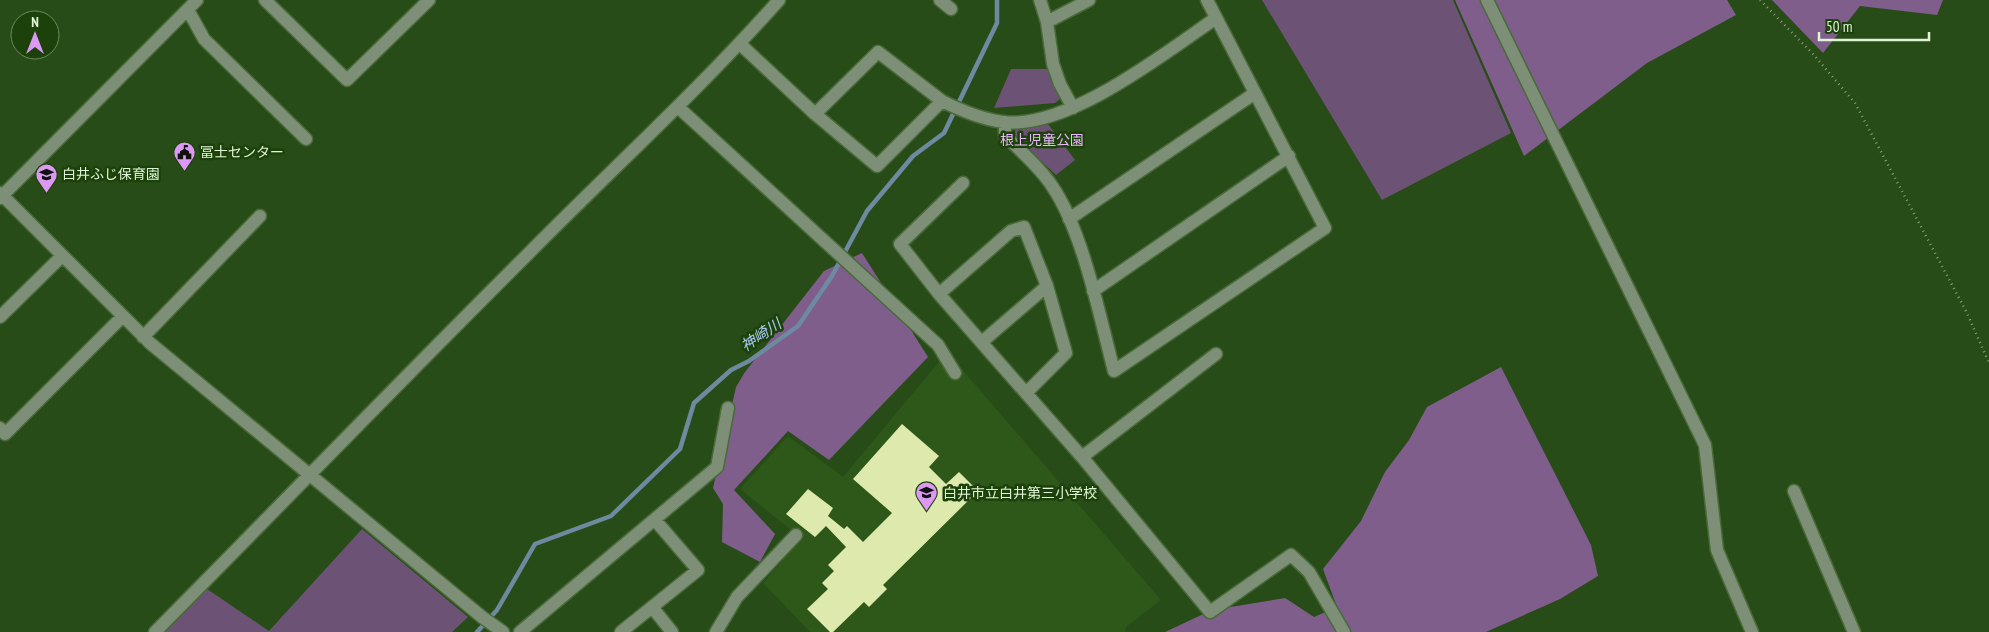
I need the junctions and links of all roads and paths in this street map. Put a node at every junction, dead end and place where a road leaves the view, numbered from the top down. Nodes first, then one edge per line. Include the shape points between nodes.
1 (197, 0) edge
2 (265, 0) edge
3 (429, 0) edge
4 (779, 0) edge
5 (940, 0) edge
6 (1040, 0) edge
7 (1090, 0) edge
8 (1207, 0) edge
9 (1487, 0) edge
10 (1760, 0) edge
11 (951, 9) dead end
12 (188, 10) junction
13 (1216, 18) junction
14 (1047, 22) junction
15 (740, 44) junction
16 (1255, 93) junction
17 (942, 101) junction
18 (678, 107) junction
19 (1073, 108) junction
20 (815, 114) junction
21 (1005, 122) junction
22 (306, 139) dead end
23 (1288, 156) junction
24 (963, 183) dead end
25 (1, 195) edge
26 (260, 216) dead end
27 (1069, 219) junction
28 (62, 256) junction
29 (1047, 286) junction
30 (1093, 291) junction
31 (939, 294) junction
32 (122, 316) junction
33 (0, 318) edge
34 (143, 337) junction
35 (983, 342) junction
36 (1216, 354) dead end
37 (1989, 363) edge
38 (955, 372) dead end
39 (1026, 393) junction
40 (728, 408) dead end
41 (0, 428) edge
42 (1082, 457) junction
43 (310, 475) junction
44 (1794, 492) dead end
45 (655, 520) junction
46 (796, 535) dead end
47 (652, 607) junction
48 (155, 632) edge
49 (503, 632) edge
50 (520, 632) edge
51 (621, 632) edge
52 (672, 632) edge
53 (716, 632) edge
54 (1344, 632) edge
55 (1752, 632) edge
56 (1854, 632) edge

1 - 12 street
2 - 3 street via 347,80
4 - 15 street
5 - 11 street
6 - 14 street
7 - 14 street
8 - 13 street
9 - 55 street via 1705,445 1717,550
10 - 37 path via 1855,103 1967,313
12 - 22 street via 204,39
12 - 25 street
13 - 16 street
13 - 19 street via 1139,70
14 - 19 street via 1053,64
15 - 18 street
15 - 20 street
16 - 23 street
16 - 27 street
17 - 20 street via 878,52
17 - 20 street via 877,166
17 - 21 street via 971,115
18 - 38 street via 938,345
18 - 43 street via 522,259
19 - 21 street via 1044,118
21 - 27 street via 1005,135 1052,185
23 - 30 street
23 - 30 street via 1325,228 1114,371
24 - 31 street via 900,244
25 - 28 street
26 - 34 street
27 - 30 street
28 - 32 street
28 - 33 street
29 - 31 street via 1024,227 1011,231
29 - 35 street
29 - 39 street via 1066,353
31 - 35 street
32 - 34 street
32 - 41 street via 5,434
34 - 43 street
35 - 39 street
36 - 42 street
39 - 42 street
40 - 45 street via 717,467
42 - 54 street via 1210,612 1291,555 1309,572
43 - 48 street
43 - 49 street
44 - 56 street
45 - 47 street via 698,570
45 - 50 street
46 - 53 street via 737,597
47 - 51 street
47 - 52 street

